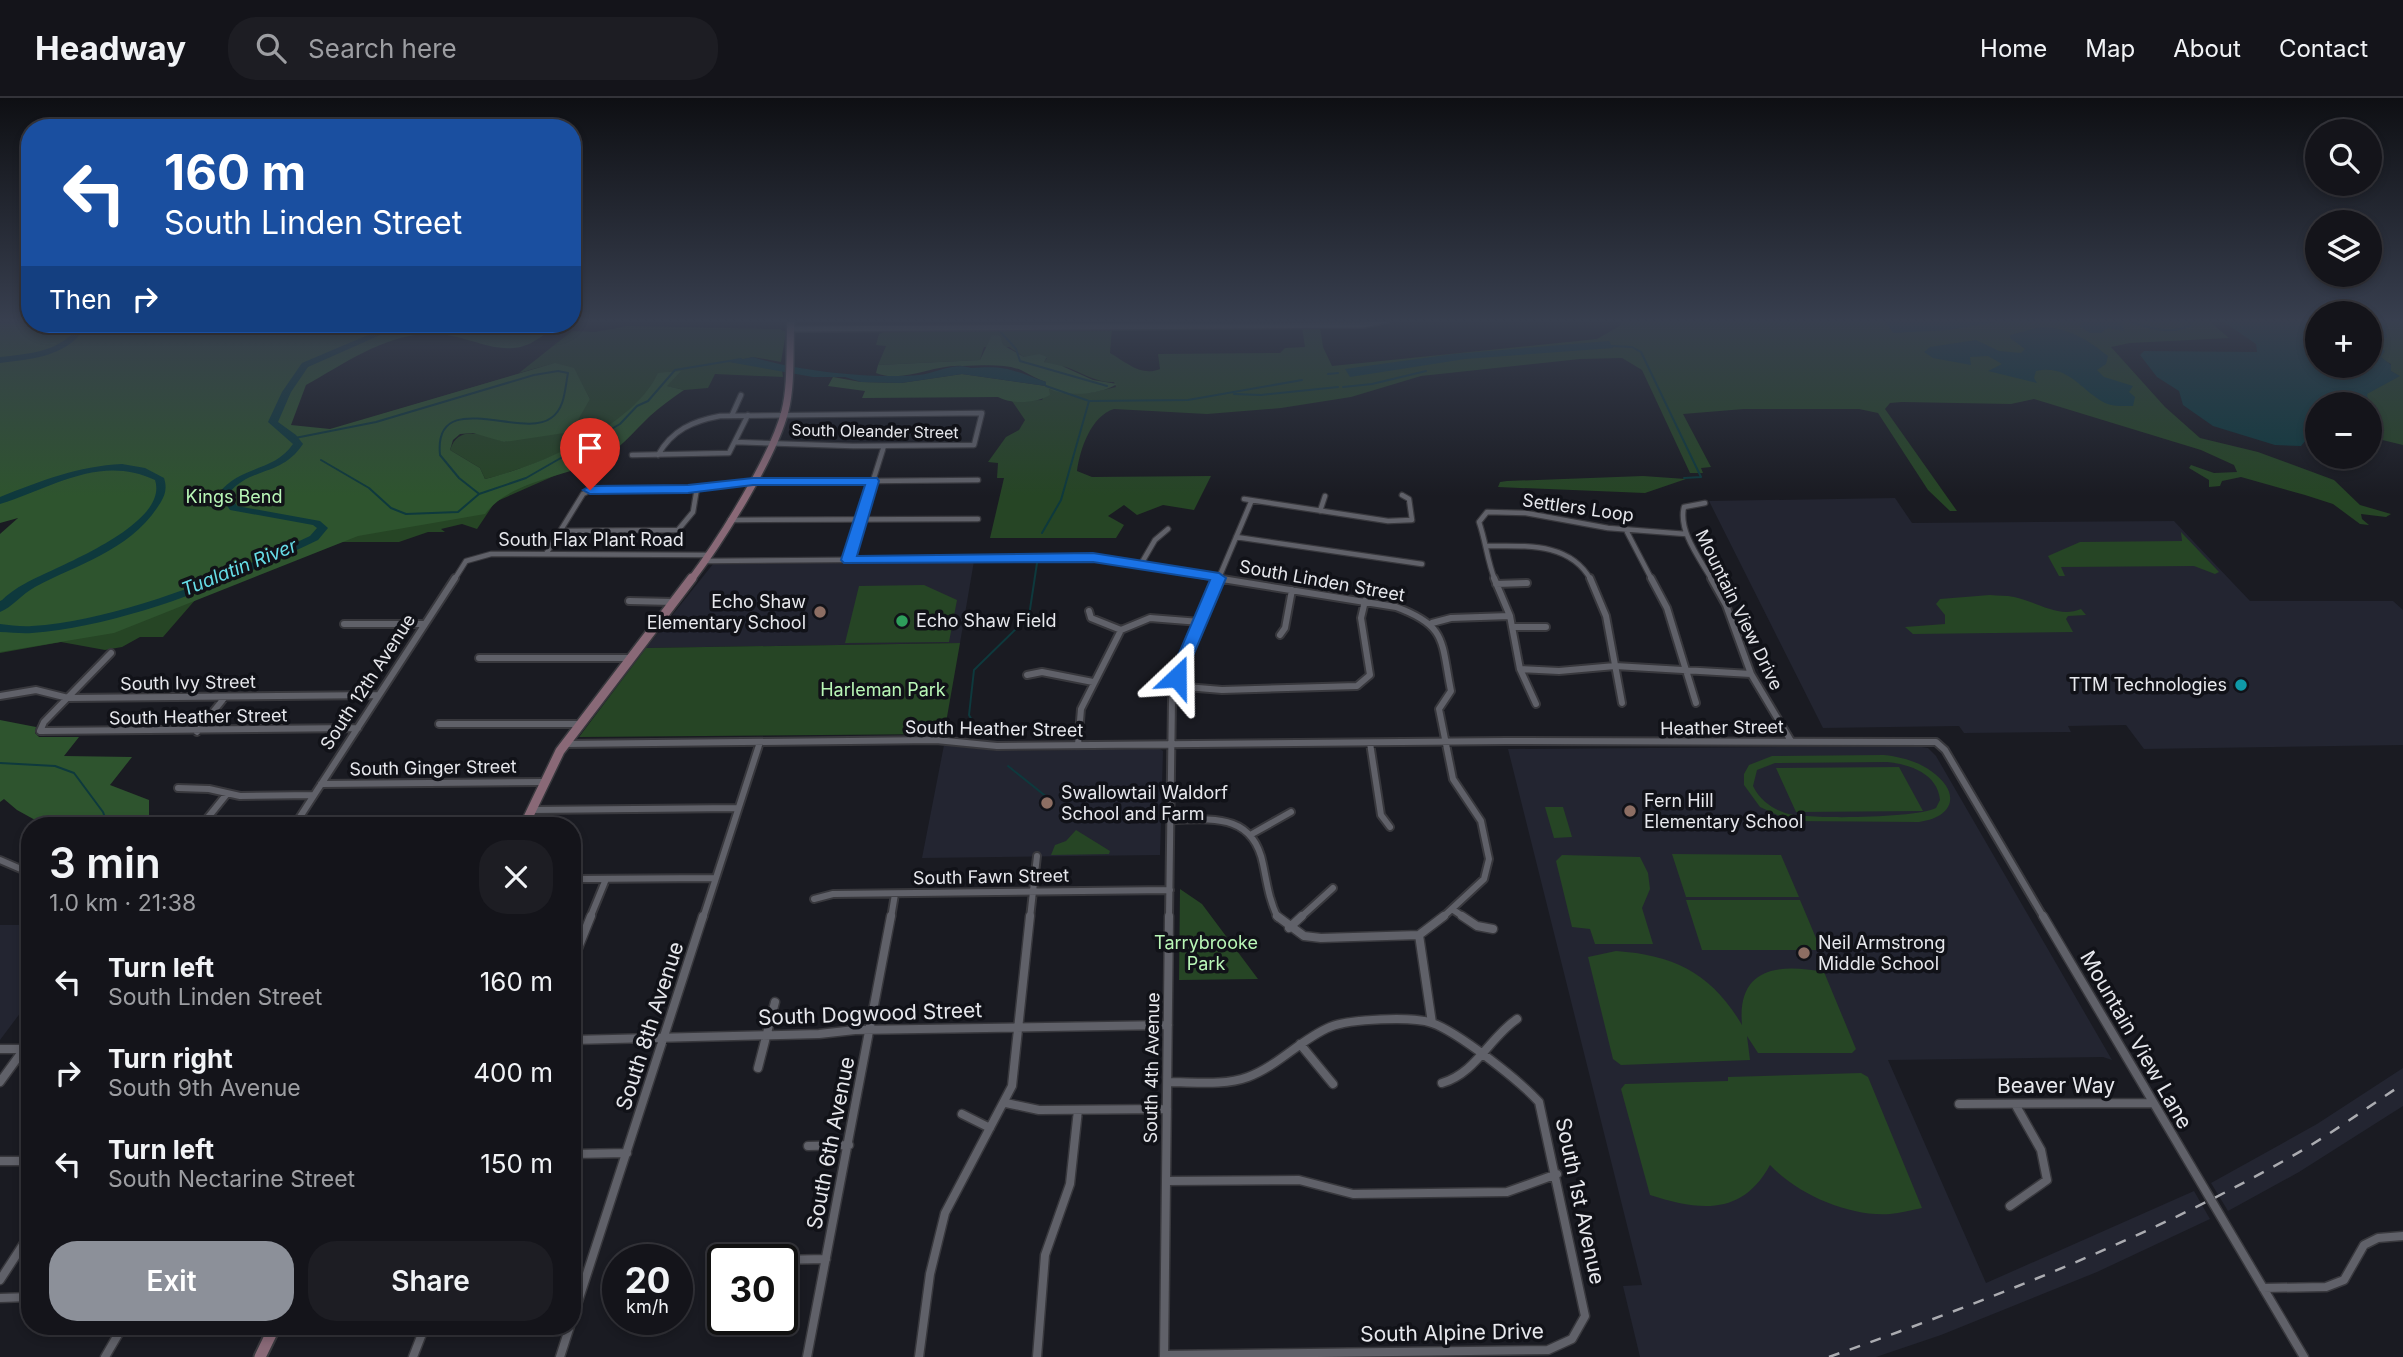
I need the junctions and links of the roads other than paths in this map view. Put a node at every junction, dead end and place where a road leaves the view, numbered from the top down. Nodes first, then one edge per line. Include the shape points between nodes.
1 (789, 379) edge
2 (741, 395) dead end
3 (785, 414) junction
4 (732, 415) junction
5 (748, 415) junction
6 (775, 441) junction
7 (735, 442) junction
8 (884, 446) junction
9 (632, 455) dead end
10 (658, 455) junction
11 (978, 480) dead end
12 (873, 481) junction
13 (753, 482) junction
14 (697, 488) junction
15 (1402, 495) dead end
16 (1325, 496) dead end
17 (1244, 499) dead end
18 (1251, 502) junction
19 (1705, 503) dead end
20 (1320, 510) junction
21 (978, 519) dead end
22 (730, 520) junction
23 (861, 520) junction
24 (1168, 529) dead end
25 (1626, 530) junction
26 (561, 531) junction
27 (1686, 534) junction
28 (1236, 537) junction
29 (1488, 546) junction
30 (546, 554) junction
31 (472, 558) joint
32 (708, 558) junction
33 (848, 560) junction
34 (1141, 564) junction
35 (1422, 564) dead end
36 (1219, 578) junction
37 (1527, 583) dead end
38 (1496, 584) junction
39 (1292, 590) junction
40 (629, 601) dead end
41 (1365, 601) junction
42 (674, 602) junction
43 (1089, 611) dead end
44 (1510, 616) junction
45 (1200, 622) junction
46 (1432, 623) junction
47 (344, 624) dead end
48 (424, 624) junction
49 (1512, 627) junction
50 (1546, 627) dead end
51 (1121, 630) junction
52 (1279, 635) dead end
53 (111, 653) dead end
54 (631, 658) junction
55 (479, 659) dead end
56 (1615, 666) junction
57 (1520, 669) junction
58 (1685, 671) junction
59 (1751, 674) junction
60 (1027, 675) dead end
61 (1093, 682) junction
62 (1174, 686) junction
63 (378, 695) junction
64 (0, 696) edge
65 (225, 696) junction
66 (68, 698) junction
67 (1622, 703) dead end
68 (1696, 703) dead end
69 (1536, 704) dead end
70 (439, 724) dead end
71 (580, 724) junction
72 (358, 728) junction
73 (197, 732) junction
74 (1507, 741) joint
75 (1791, 741) junction
76 (760, 742) junction
77 (1936, 742) joint
78 (1370, 743) junction
79 (1446, 743) junction
80 (565, 744) junction
81 (1078, 745) junction
82 (1171, 745) junction
83 (544, 782) junction
84 (321, 784) junction
85 (178, 788) dead end
86 (226, 795) junction
87 (314, 795) junction
88 (738, 808) junction
89 (531, 810) junction
90 (1291, 812) dead end
91 (208, 817) edge
92 (300, 817) edge
93 (528, 817) edge
94 (1170, 820) junction
95 (1390, 827) dead end
96 (1252, 834) junction
97 (1037, 856) dead end
98 (0, 860) edge
99 (21, 869) edge
100 (716, 877) junction
101 (581, 879) edge
102 (606, 879) junction
103 (1333, 888) dead end
104 (1170, 891) junction
105 (1033, 892) junction
106 (895, 894) junction
107 (814, 899) dead end
108 (1452, 909) junction
109 (1289, 928) junction
110 (1493, 929) dead end
111 (1419, 935) junction
112 (581, 941) edge
113 (775, 1002) dead end
114 (1517, 1019) dead end
115 (1432, 1023) junction
116 (1168, 1025) junction
117 (1019, 1027) junction
118 (872, 1029) junction
119 (767, 1035) junction
120 (664, 1039) junction
121 (581, 1040) edge
122 (1300, 1044) junction
123 (0, 1049) edge
124 (21, 1049) edge
125 (1480, 1054) junction
126 (21, 1056) edge
127 (758, 1068) dead end
128 (0, 1082) edge
129 (1168, 1082) junction
130 (1443, 1083) dead end
131 (1333, 1084) dead end
132 (1006, 1103) junction
133 (2153, 1103) junction
134 (1959, 1104) dead end
135 (2015, 1104) junction
136 (1167, 1109) junction
137 (1078, 1110) junction
138 (962, 1114) dead end
139 (990, 1128) junction
140 (849, 1145) junction
141 (808, 1146) dead end
142 (627, 1153) junction
143 (581, 1154) edge
144 (0, 1161) edge
145 (21, 1161) edge
146 (1557, 1174) junction
147 (1166, 1181) junction
148 (2010, 1206) dead end
149 (2403, 1236) edge
150 (21, 1248) edge
151 (827, 1259) junction
152 (798, 1260) edge
153 (581, 1278) edge
154 (0, 1280) edge
155 (2263, 1288) junction
156 (21, 1297) edge
157 (0, 1298) edge
158 (1585, 1316) joint
159 (118, 1335) edge
160 (271, 1335) edge
161 (422, 1335) edge
162 (567, 1335) edge
163 (1302, 1355) edge
164 (1164, 1356) edge
165 (105, 1357) edge
166 (260, 1357) edge
167 (413, 1357) edge
168 (560, 1357) edge
169 (807, 1357) edge
170 (919, 1357) edge
171 (1037, 1357) edge
172 (2304, 1357) edge

1 - 3 main road
2 - 4 street
3 - 5 street
3 - 6 main road
3 - 8 street, South Oleander Street via 982,413 974,445
4 - 5 street
4 - 10 street via 684,426 668,438
5 - 7 street
6 - 7 street, South Oleander Street
6 - 8 street, South Oleander Street
6 - 13 main road
7 - 10 street via 729,453
8 - 12 street
9 - 10 street
11 - 12 street
12 - 13 street
12 - 23 street
13 - 14 street
13 - 22 main road
14 - 26 street via 587,491
14 - 26 street via 697,501 682,528
15 - 20 street via 1409,499 1412,520 1388,521
16 - 20 street
17 - 18 street
18 - 20 street
18 - 28 street, South 4th Avenue
19 - 27 street, Mountain View Drive via 1684,507
21 - 23 street
22 - 23 street
22 - 32 main road
23 - 33 street
24 - 34 street via 1155,540
25 - 27 street, Settlers Loop
25 - 29 street, Settlers Loop via 1546,515 1487,512 1479,522
25 - 58 street via 1667,608
26 - 30 street
27 - 59 street, Mountain View Drive via 1726,605
28 - 35 street
28 - 36 street, South 4th Avenue
29 - 38 street, Settlers Loop via 1487,560
29 - 56 street via 1542,547 1580,563 1604,608
30 - 31 street, South Flax Plant Road
30 - 32 street, South Flax Plant Road
31 - 48 street, South 12th Avenue via 462,565
32 - 33 street, South Linden Street
32 - 42 main road
33 - 34 street, South Linden Street via 1083,557
34 - 36 street, South Linden Street
36 - 39 street, South Linden Street
36 - 45 street, South 4th Avenue
37 - 38 street
38 - 44 street, Settlers Loop
39 - 41 street, South Linden Street
39 - 52 street via 1285,628
40 - 42 street
41 - 46 street, South Linden Street via 1414,612
41 - 62 street via 1361,618 1370,675 1364,683 1302,688
42 - 54 main road
43 - 51 street via 1091,618
44 - 46 street
44 - 49 street, Settlers Loop
45 - 51 street via 1151,616
45 - 62 street, South 4th Avenue
46 - 79 street via 1440,636 1450,685 1439,709
47 - 48 street
48 - 63 street, South 12th Avenue
49 - 50 street
49 - 57 street, Settlers Loop
51 - 61 street
53 - 66 street
54 - 55 street
54 - 71 main road
56 - 57 street
56 - 58 street
56 - 67 street
57 - 69 street, Settlers Loop
58 - 59 street
58 - 68 street
59 - 75 street, Mountain View Drive
60 - 61 street via 1042,672
61 - 81 street via 1081,709
62 - 82 street, South 4th Avenue
63 - 65 street, South Ivy Street
63 - 72 street, South 12th Avenue
64 - 66 street, South Ivy Street via 36,690
65 - 66 street, South Ivy Street
65 - 73 street
66 - 73 street, South Heather Street via 40,731
70 - 71 street
71 - 80 main road
72 - 73 street, South Heather Street
72 - 84 street, South 12th Avenue
74 - 75 street, Heather Street
74 - 79 street, South Heather Street
75 - 77 street, Heather Street
76 - 80 street, South Heather Street
76 - 81 street, South Heather Street via 936,740 997,746
76 - 88 street, South 8th Avenue
77 - 133 street, Mountain View Lane via 1945,750
78 - 79 street, South Heather Street
78 - 82 street, South Heather Street
78 - 95 street via 1381,815
79 - 108 street via 1453,779 1481,821 1489,859 1485,879
80 - 83 main road
81 - 82 street, South Heather Street
82 - 94 street, South 4th Avenue
83 - 84 street, South Ginger Street
83 - 89 main road
84 - 87 street, South 12th Avenue
85 - 86 street
86 - 87 street
86 - 91 street
87 - 92 street, South 12th Avenue
88 - 89 street
88 - 100 street, South 8th Avenue
89 - 93 main road
90 - 96 street
94 - 96 street via 1219,821
94 - 104 street, South 4th Avenue
96 - 109 street via 1277,917
97 - 105 street
98 - 99 street
100 - 102 street
100 - 120 street, South 8th Avenue
101 - 102 street
102 - 112 street
103 - 109 street
104 - 105 street, South Fawn Street
104 - 116 street, South 4th Avenue
105 - 106 street, South Fawn Street
105 - 117 street
106 - 107 street, South Fawn Street via 833,894
106 - 118 street, South 6th Avenue
108 - 110 street via 1477,926
108 - 111 street
109 - 111 street via 1321,939
111 - 115 street
113 - 119 street
114 - 125 street via 1502,1027
115 - 122 street via 1348,1023 1330,1027
115 - 125 street, South 1st Avenue
116 - 117 street, South Dogwood Street
116 - 129 street, South 4th Avenue
117 - 118 street, South Dogwood Street
117 - 132 street
118 - 119 street, South Dogwood Street
118 - 140 street, South 6th Avenue
119 - 120 street, South Dogwood Street
119 - 127 street
120 - 121 street, South Dogwood Street
120 - 142 street, South 8th Avenue
122 - 129 street via 1249,1077 1227,1082
122 - 131 street
123 - 124 street
125 - 130 street via 1457,1081
125 - 146 street, South 1st Avenue via 1521,1082 1539,1102
126 - 128 street
129 - 136 street, South 4th Avenue
132 - 137 street via 1039,1110
132 - 139 street
133 - 135 street, Beaver Way
133 - 155 street, Mountain View Lane
134 - 135 street, Beaver Way
135 - 148 street via 2048,1169 2047,1180
136 - 137 street
136 - 147 street, South 4th Avenue
137 - 171 street via 1070,1184 1045,1255
138 - 139 street
139 - 170 street via 942,1224
140 - 141 street
140 - 151 street, South 6th Avenue
142 - 143 street
142 - 153 street, South 8th Avenue
144 - 145 street
146 - 147 street via 1545,1174 1520,1190 1507,1192 1353,1194 1300,1180
146 - 158 street, South 1st Avenue
147 - 164 street, South 4th Avenue
149 - 155 street via 2377,1237 2360,1245 2344,1280 2326,1287
150 - 154 street
151 - 152 street
151 - 169 street, South 6th Avenue
155 - 172 street, Mountain View Lane
156 - 157 street
158 - 163 street, South Alpine Drive via 1581,1331 1570,1343 1548,1350
159 - 165 street
160 - 166 main road
161 - 167 street
162 - 168 street
163 - 164 street, South Alpine Drive

